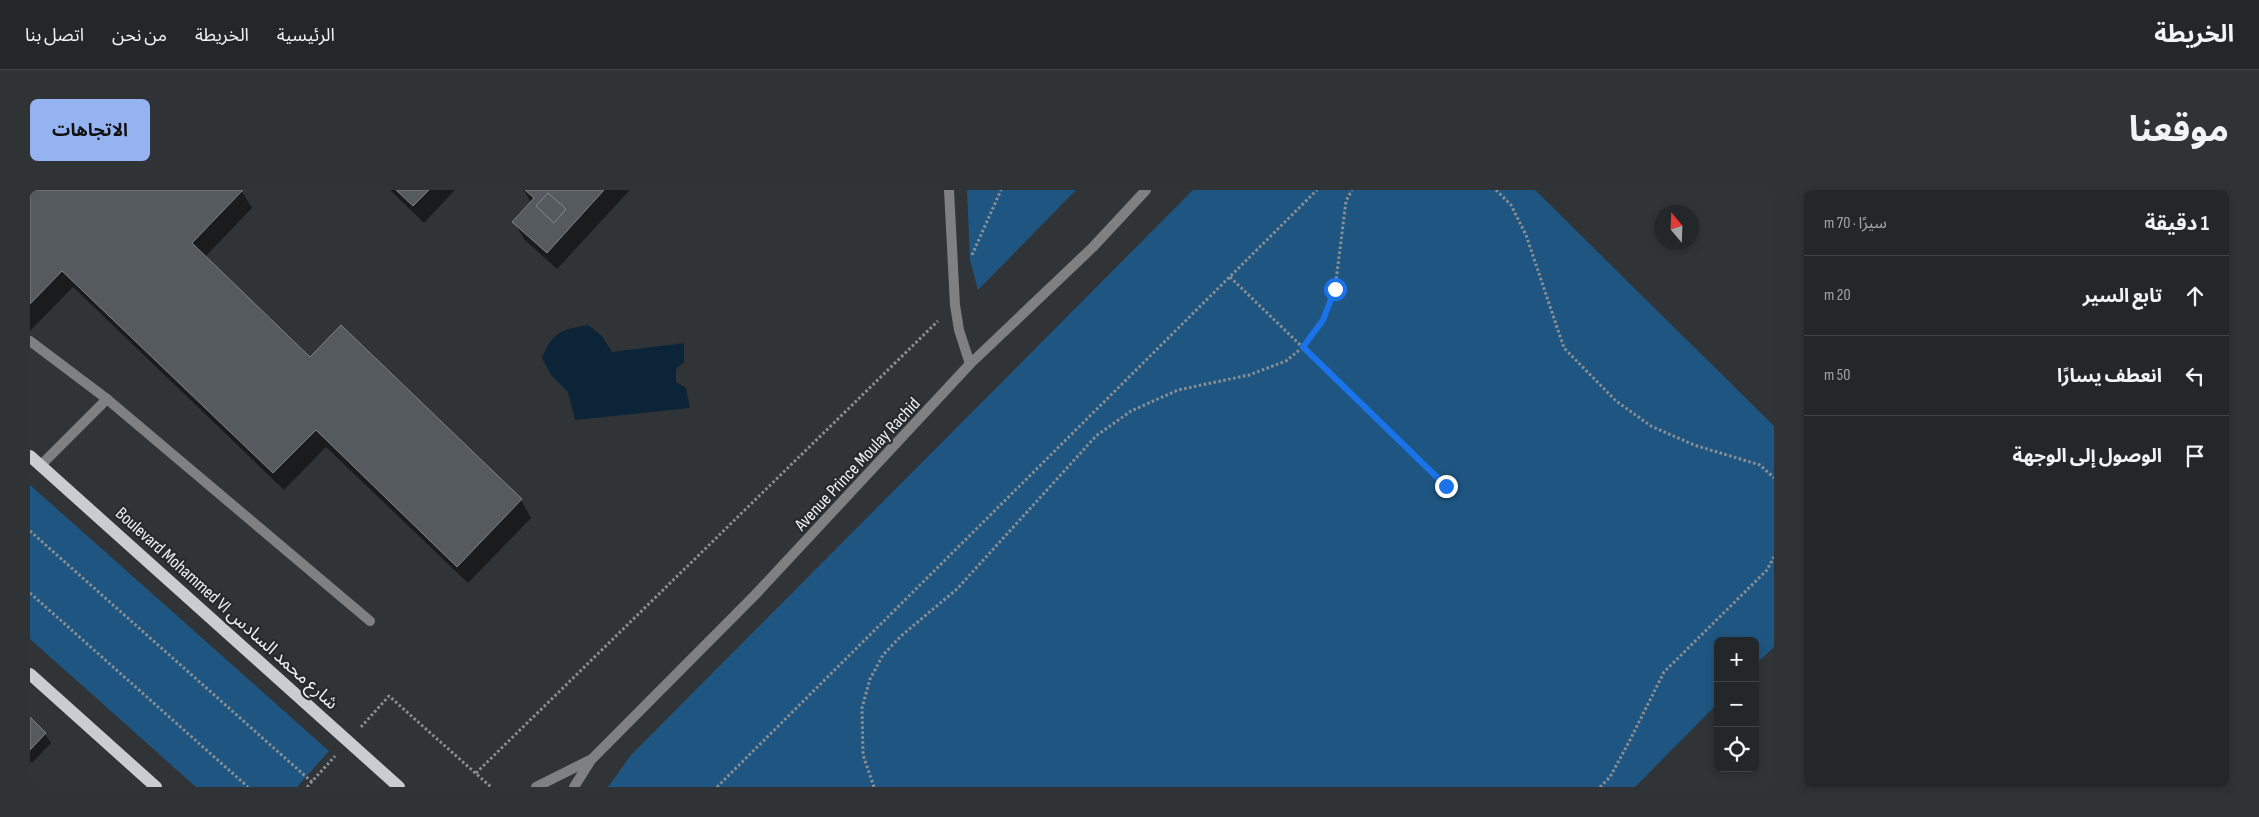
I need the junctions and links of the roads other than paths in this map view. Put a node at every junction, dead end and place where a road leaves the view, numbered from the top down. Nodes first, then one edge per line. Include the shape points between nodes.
1 (949, 190) edge
2 (1146, 190) edge
3 (30, 341) edge
4 (970, 364) junction
5 (107, 399) junction
6 (30, 456) edge
7 (40, 466) junction
8 (370, 620) dead end
9 (30, 674) edge
10 (591, 760) junction
11 (156, 787) edge
12 (399, 787) edge
13 (536, 787) edge
14 (574, 787) edge

1 - 4 street via 959,330
2 - 4 street, Avenue Prince Moulay Rachid via 1093,246
3 - 5 street
4 - 10 street, Avenue Prince Moulay Rachid via 756,595
5 - 7 street
5 - 8 street
6 - 7 main road, Boulevard Mohammed VI شارع محمد السادس
7 - 12 main road, Boulevard Mohammed VI شارع محمد السادس
9 - 11 main road
10 - 13 street, Avenue Prince Moulay Rachid
10 - 14 street, Avenue Prince Moulay Rachid

